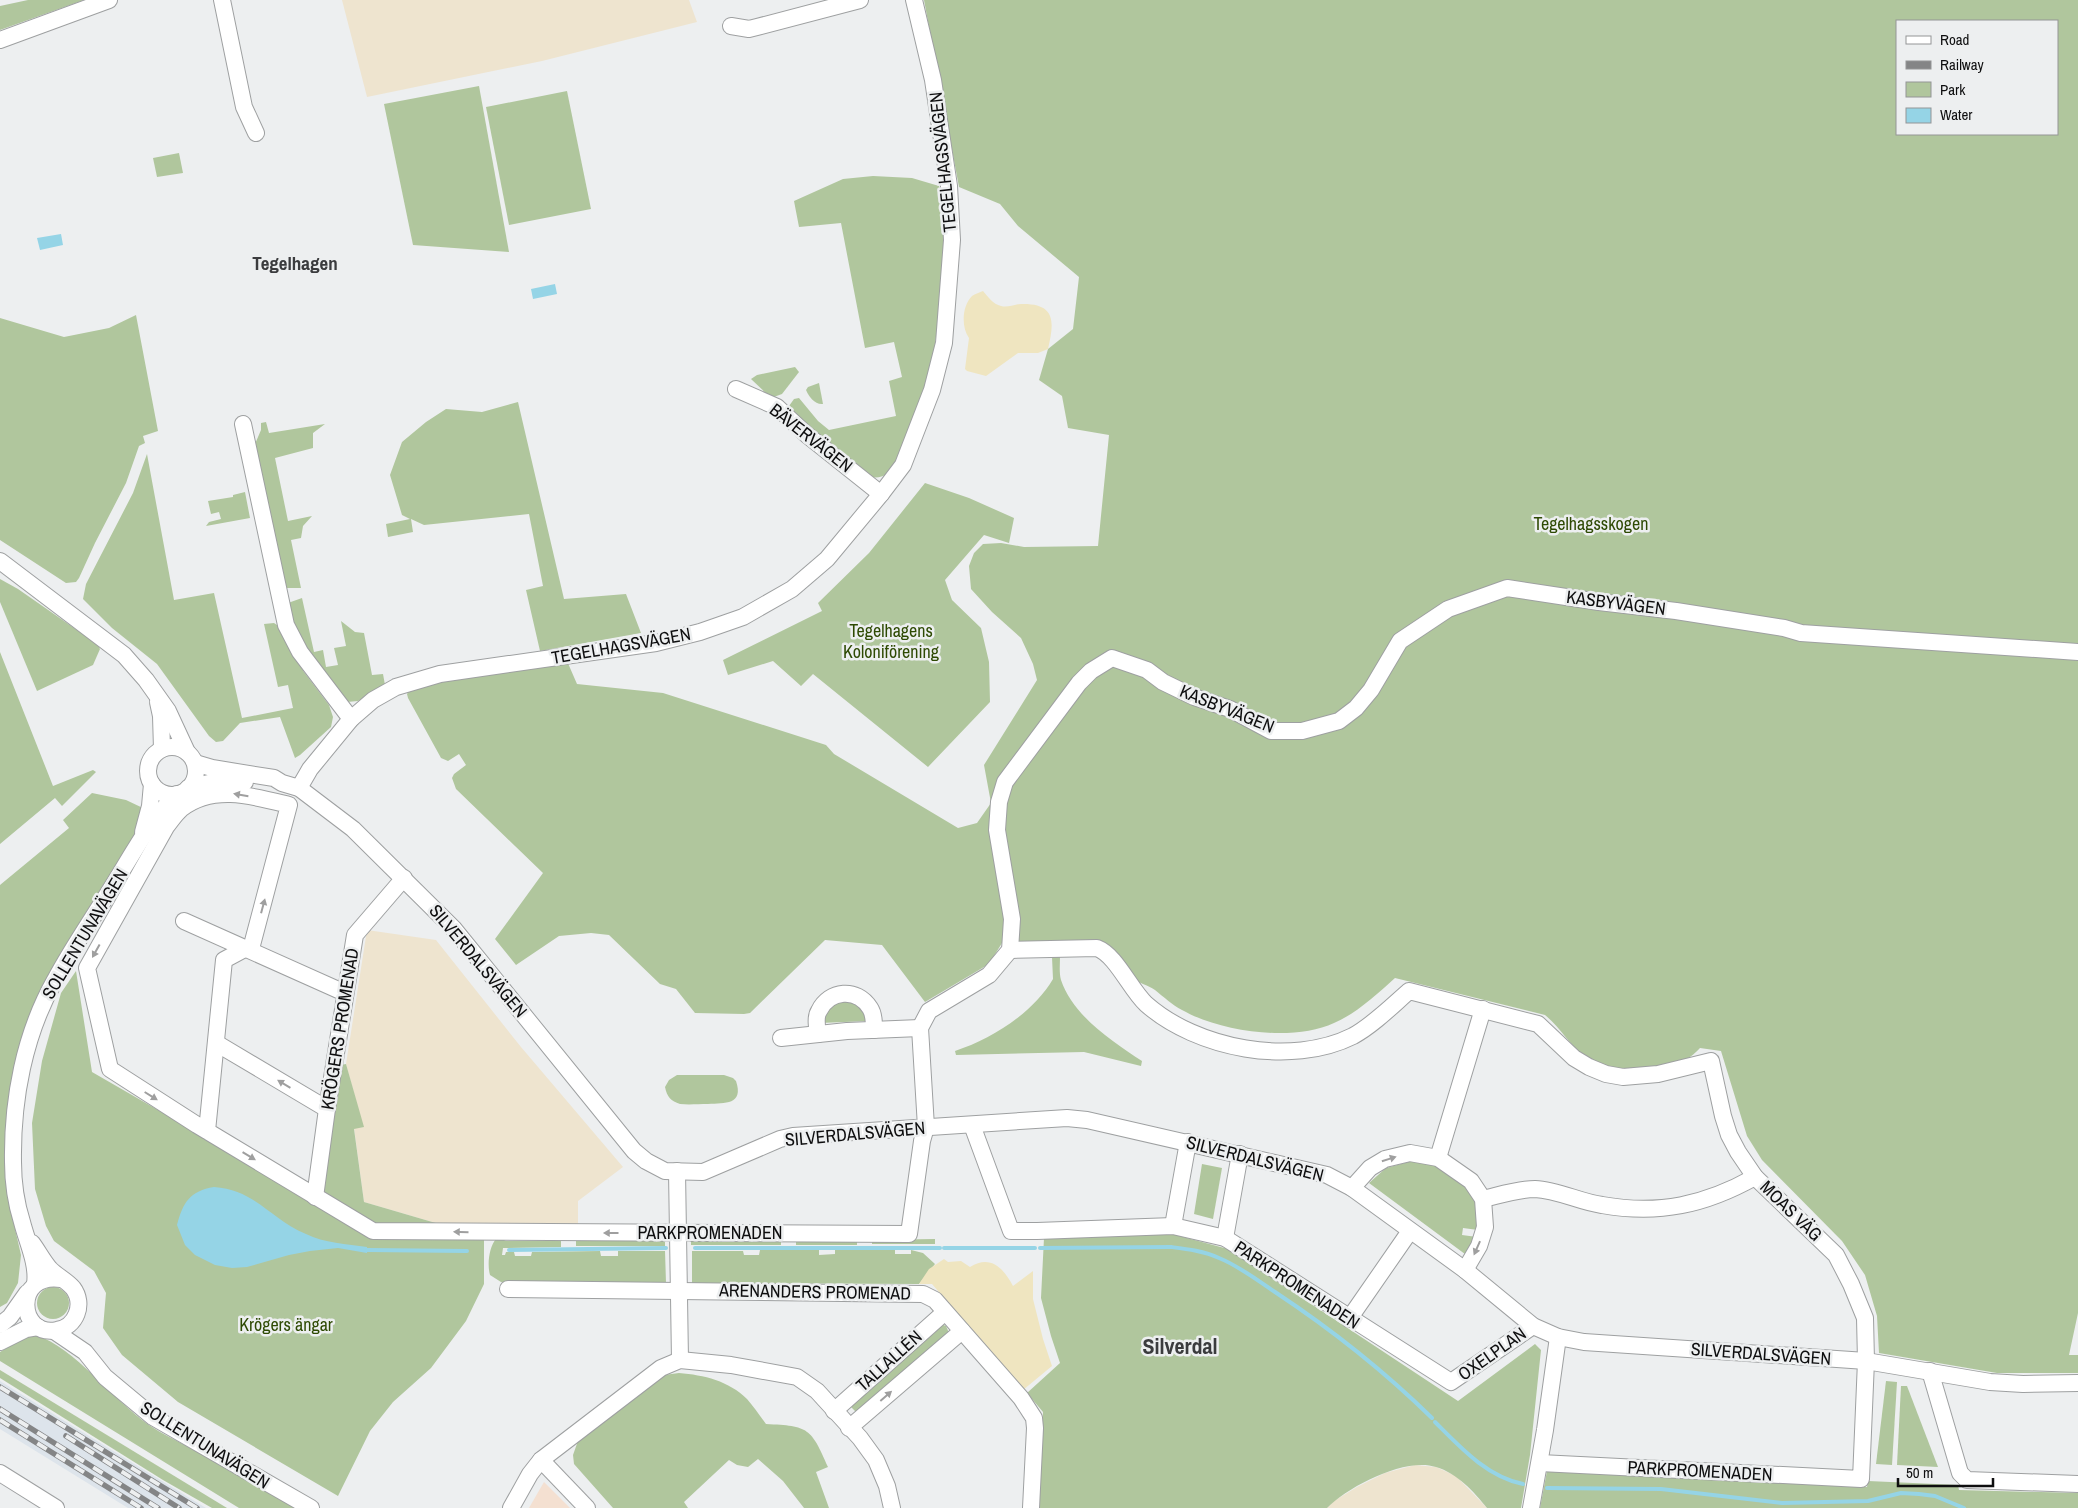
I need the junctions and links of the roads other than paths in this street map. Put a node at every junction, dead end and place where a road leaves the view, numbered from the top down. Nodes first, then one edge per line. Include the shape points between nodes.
1 (109, 0) edge
2 (222, 0) edge
3 (860, 0) edge
4 (914, 0) edge
5 (731, 26) dead end
6 (0, 40) edge
7 (256, 134) dead end
8 (736, 389) dead end
9 (243, 424) dead end
10 (881, 494) junction
11 (0, 561) edge
12 (2078, 652) edge
13 (158, 699) junction
14 (351, 719) junction
15 (162, 749) junction
16 (191, 757) junction
17 (152, 784) junction
18 (282, 784) junction
19 (298, 788) junction
20 (183, 791) junction
21 (141, 841) junction
22 (404, 878) junction
23 (184, 921) dead end
24 (246, 950) junction
25 (1010, 950) junction
26 (345, 993) junction
27 (1483, 1009) junction
28 (920, 1028) junction
29 (874, 1030) junction
30 (818, 1034) junction
31 (781, 1038) dead end
32 (216, 1044) junction
33 (326, 1108) junction
34 (972, 1125) junction
35 (926, 1127) junction
36 (207, 1131) junction
37 (1188, 1142) junction
38 (1240, 1154) junction
39 (1438, 1158) junction
40 (676, 1171) junction
41 (1755, 1177) junction
42 (1352, 1188) junction
43 (315, 1197) junction
44 (1483, 1199) junction
45 (1173, 1226) junction
46 (1410, 1231) junction
47 (678, 1233) junction
48 (26, 1235) junction
49 (1225, 1238) junction
50 (1464, 1270) junction
51 (61, 1279) junction
52 (32, 1288) junction
53 (508, 1289) dead end
54 (678, 1290) junction
55 (945, 1312) junction
56 (75, 1318) junction
57 (1349, 1319) junction
58 (0, 1325) edge
59 (1533, 1326) junction
60 (46, 1329) junction
61 (962, 1331) junction
62 (1558, 1337) junction
63 (0, 1342) edge
64 (85, 1352) junction
65 (680, 1360) junction
66 (1866, 1361) junction
67 (1930, 1370) junction
68 (1451, 1382) joint
69 (2078, 1383) edge
70 (834, 1411) junction
71 (850, 1428) junction
72 (541, 1460) junction
73 (1540, 1463) junction
74 (0, 1473) edge
75 (1861, 1479) joint
76 (2078, 1484) edge
77 (56, 1508) edge
78 (311, 1508) edge
79 (512, 1508) edge
80 (587, 1508) edge
81 (892, 1508) edge
82 (1031, 1508) edge
83 (1531, 1508) edge

1 - 6 street
2 - 7 street via 244,107
3 - 5 street via 749,29
4 - 10 street, TEGELHAGSVÄGEN via 935,89 949,186 951,249 944,343 932,390 903,465
8 - 10 street, BÄVERVÄGEN via 777,408
9 - 14 street via 286,625 300,652
10 - 14 street, TEGELHAGSVÄGEN via 827,559 792,588 742,617 656,643 440,674 396,687 373,700
11 - 13 street via 124,655
12 - 25 street, KASBYVÄGEN via 1801,633 1676,611 1507,588 1448,609 1400,641 1371,690 1356,708 1339,721 1302,731 1271,731 1230,710 1186,694 1147,670 1112,658 1079,683 1005,782 999,802 997,830 1012,919
13 - 15 street
13 - 16 street via 168,711
14 - 19 street, TEGELHAGSVÄGEN
15 - 16 street via 172,747
15 - 17 street via 148,767
16 - 18 street, SILVERDALSVÄGEN via 212,768 274,778
16 - 20 street via 196,771 193,782
17 - 20 street via 164,793
17 - 21 street, SOLLENTUNAVÄGEN
18 - 19 street, SILVERDALSVÄGEN
18 - 20 street, SILVERDALSVÄGEN via 237,780 202,784
19 - 22 street, SILVERDALSVÄGEN via 353,829
20 - 21 street, SOLLENTUNAVÄGEN via 162,811
21 - 48 street, SOLLENTUNAVÄGEN via 54,981 31,1034 19,1081 13,1131 16,1197
22 - 26 street, KRÖGERS PROMENAD via 354,935
22 - 40 street, SILVERDALSVÄGEN via 454,929 634,1152 665,1171
23 - 24 street
24 - 26 street
24 - 32 street via 224,960
24 -> 36 street, PARKPROMENADEN via 252,945 289,805 220,793 180,810 166,828 87,968 110,1069
25 - 27 street via 1098,948 1105,951 1131,988 1160,1016 1199,1036 1242,1049 1276,1052 1331,1044 1354,1035 1409,991
25 - 28 street via 989,975 928,1011
26 - 33 street, KRÖGERS PROMENAD
27 - 39 street
27 - 41 street, MOAS VÄG via 1538,1024 1574,1058 1606,1074 1623,1077 1658,1074 1711,1061 1729,1135
28 - 29 street
28 - 35 street
29 - 30 street
29 - 30 street via 872,1012 866,1002 851,994 840,993 826,1000 818,1012
30 - 31 street
33 -> 32 street
32 - 36 street
33 - 43 street, KRÖGERS PROMENAD
34 - 35 street, SILVERDALSVÄGEN
34 - 37 street, SILVERDALSVÄGEN via 1077,1119
34 - 45 street, PARKPROMENADEN via 1011,1231
35 - 40 street, SILVERDALSVÄGEN via 793,1136 703,1172
35 - 47 street, PARKPROMENADEN via 909,1234
36 -> 43 street, PARKPROMENADEN
37 - 38 street, SILVERDALSVÄGEN
37 - 45 street
38 - 42 street, SILVERDALSVÄGEN via 1327,1174
38 - 49 street
42 -> 39 street via 1370,1168 1385,1159 1410,1153
39 - 44 street via 1471,1181
40 - 47 street
41 - 44 street via 1711,1199 1667,1209 1601,1205 1537,1189
41 - 66 street, MOAS VÄG via 1836,1255 1865,1318
42 - 46 street, SILVERDALSVÄGEN
47 -> 43 street, PARKPROMENADEN via 373,1231
44 -> 50 street via 1485,1227 1479,1246
45 - 49 street, PARKPROMENADEN
46 - 50 street, SILVERDALSVÄGEN
46 - 57 street
47 - 54 street
48 - 51 street, SOLLENTUNAVÄGEN via 49,1268
48 - 52 street, SOLLENTUNAVÄGEN via 35,1271
49 - 57 street, PARKPROMENADEN
50 - 59 street, SILVERDALSVÄGEN
51 - 52 street via 42,1280
51 - 56 street, SOLLENTUNAVÄGEN via 75,1291 78,1309
52 - 58 street
52 - 60 street, SOLLENTUNAVÄGEN via 26,1307 28,1315
53 - 54 street, ARENANDERS PROMENAD
54 - 55 street, ARENANDERS PROMENAD via 923,1294 935,1300
54 - 65 street
55 - 61 street, ARENANDERS PROMENAD
55 - 70 street, TALLALLÉN
56 - 60 street via 69,1325
56 - 64 street, SOLLENTUNAVÄGEN
57 - 68 street, PARKPROMENADEN
59 - 62 street, SILVERDALSVÄGEN
59 - 68 street, OXELPLAN
60 - 63 street via 26,1329
60 - 64 street, SOLLENTUNAVÄGEN
71 -> 61 street, TALLALLÉN
61 - 82 street, ARENANDERS PROMENAD via 1021,1398 1034,1418
62 - 66 street, SILVERDALSVÄGEN via 1584,1342
62 - 73 street
64 - 78 street, SOLLENTUNAVÄGEN via 106,1377 153,1417
65 - 70 street via 796,1377 817,1391
65 - 72 street via 661,1368
66 - 67 street, SILVERDALSVÄGEN
66 - 75 street, MOAS VÄG
67 - 69 street, SILVERDALSVÄGEN via 1990,1382
67 - 76 street via 1960,1472 1967,1480
70 - 71 street
71 - 81 street via 876,1460
72 - 79 street
72 - 80 street
73 - 75 street, PARKPROMENADEN
73 - 83 street
74 - 77 street

